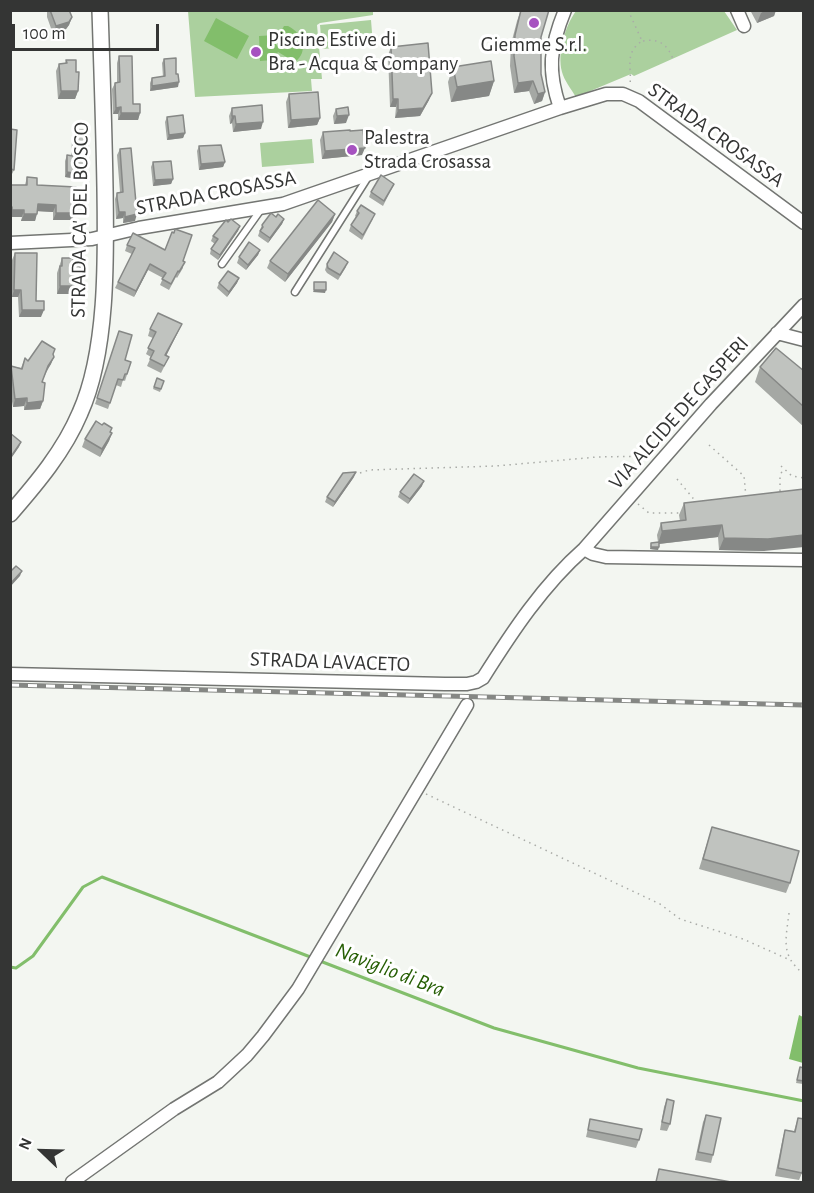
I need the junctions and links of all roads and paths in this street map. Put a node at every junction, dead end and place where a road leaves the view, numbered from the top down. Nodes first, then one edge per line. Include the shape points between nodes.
1 (100, 10) edge
2 (566, 10) edge
3 (628, 10) edge
4 (736, 10) edge
5 (744, 26) dead end
6 (642, 41) junction
7 (674, 59) dead end
8 (632, 74) dead end
9 (560, 108) junction
10 (370, 174) junction
11 (262, 208) junction
12 (804, 223) edge
13 (105, 237) junction
14 (10, 243) edge
15 (222, 264) dead end
16 (295, 292) dead end
17 (804, 305) edge
18 (777, 333) junction
19 (804, 340) edge
20 (709, 445) dead end
21 (666, 456) junction
22 (360, 473) dead end
23 (804, 478) edge
24 (677, 479) dead end
25 (780, 492) edge
26 (630, 496) junction
27 (698, 504) edge
28 (747, 506) edge
29 (680, 513) dead end
30 (10, 514) edge
31 (584, 549) junction
32 (804, 560) edge
33 (10, 674) edge
34 (467, 705) dead end
35 (415, 789) junction
36 (789, 913) dead end
37 (790, 960) junction
38 (804, 974) edge
39 (72, 1182) edge

1 - 13 street, STRADA CA' DEL BOSCO
2 - 9 street via 552,48 550,69
3 - 6 path
4 - 5 street
6 - 7 path via 664,44
6 - 8 path via 630,54
9 - 10 street, STRADA CROSASSA
9 - 12 street, STRADA CROSASSA via 606,94 632,98
10 - 11 street, STRADA CROSASSA
10 - 16 lane
11 - 13 street, STRADA CROSASSA
11 - 15 lane
13 - 14 street, STRADA CROSASSA
13 - 30 street, STRADA CA' DEL BOSCO via 104,300 89,389 59,452
17 - 18 street, VIA ALCIDE DE GASPERI
18 - 19 street
18 - 21 street, VIA ALCIDE DE GASPERI
20 - 28 path via 744,476
21 - 22 path
21 - 26 street, VIA ALCIDE DE GASPERI
23 - 25 path via 792,476 782,467
24 - 27 path
26 - 29 path via 648,513
26 - 31 street, VIA ALCIDE DE GASPERI
31 - 32 street via 606,557
31 - 33 street, STRADA LAVACETO via 568,562 516,625 483,678 476,682
34 - 35 street
35 - 37 path via 660,904 680,919 743,939
35 - 39 street via 298,989 263,1036 229,1073
36 - 37 path via 785,948
37 - 38 path

